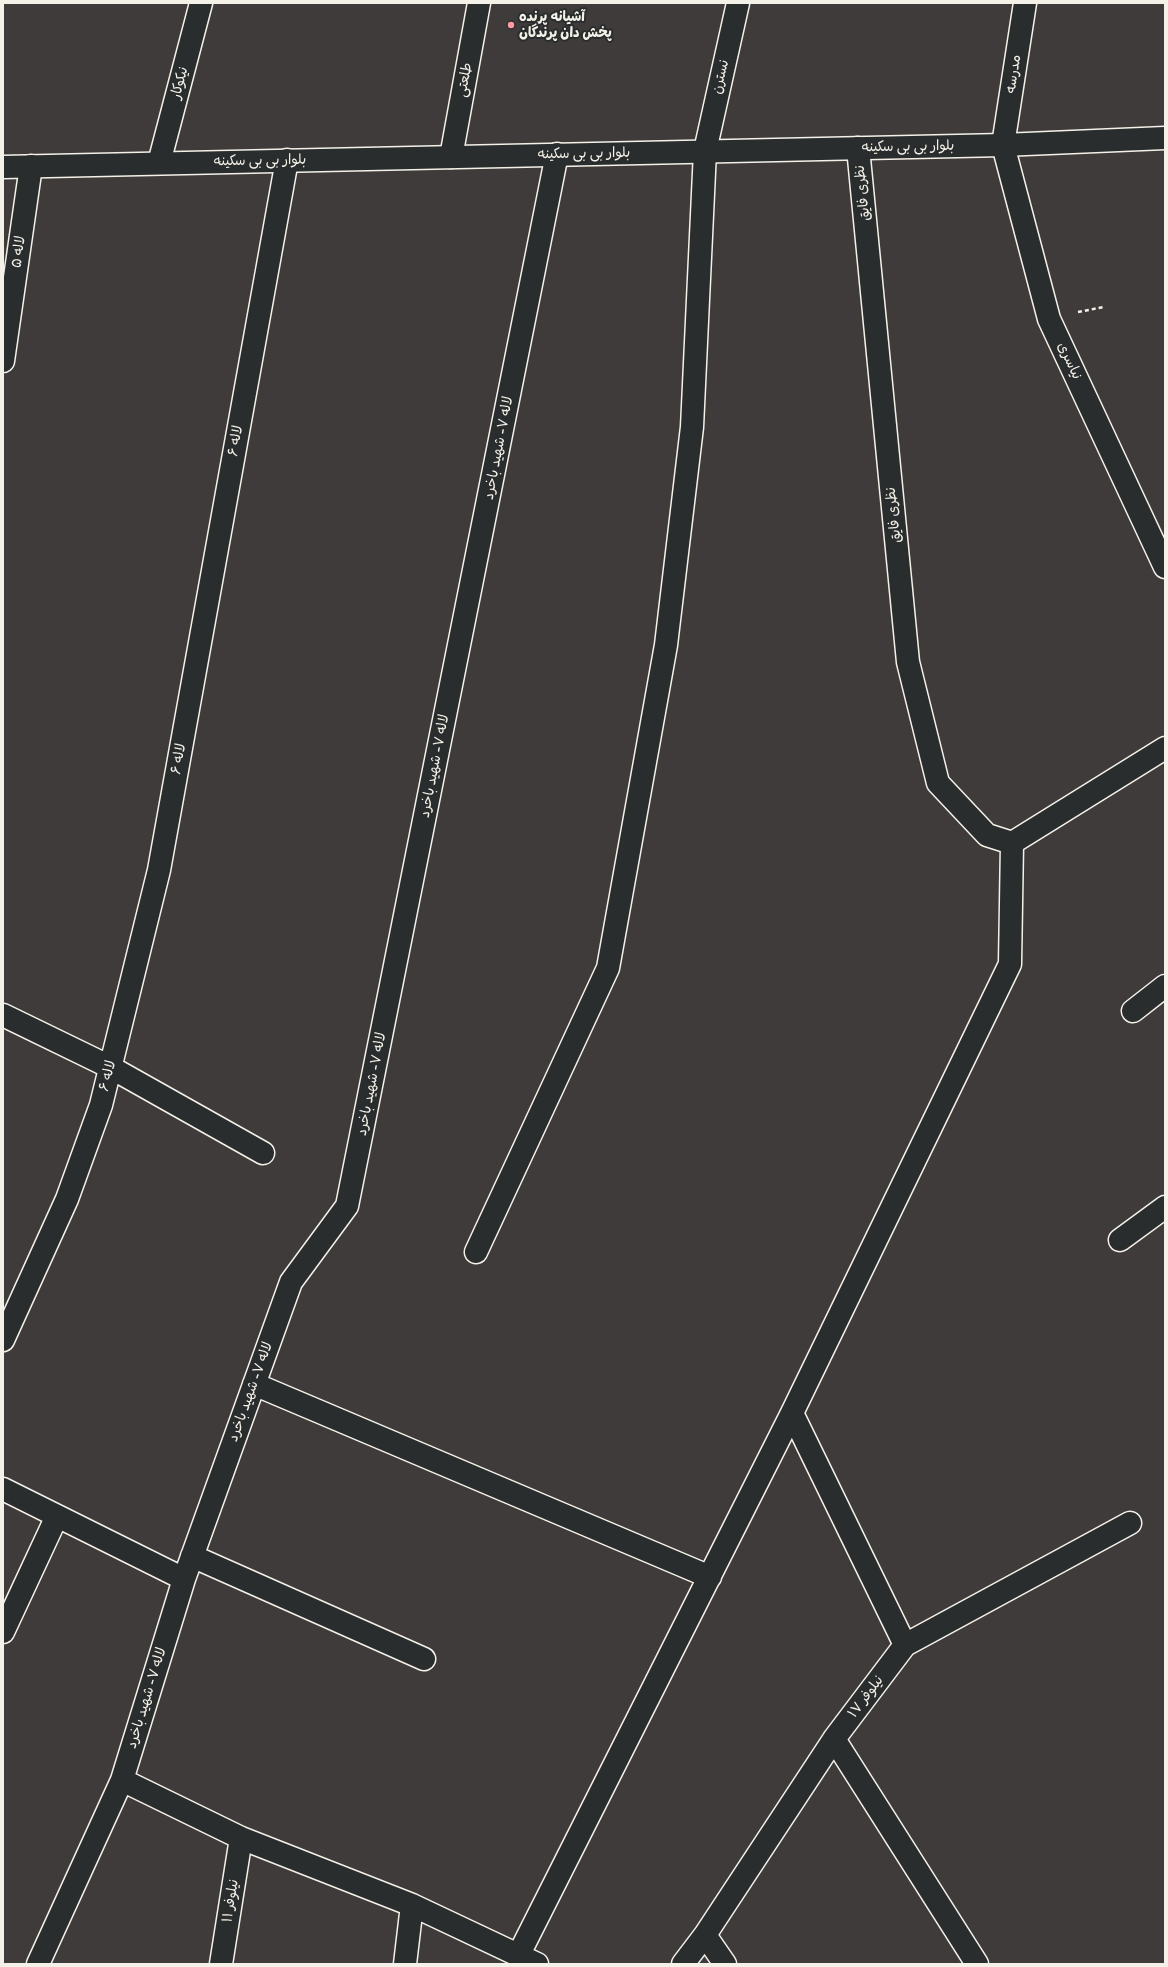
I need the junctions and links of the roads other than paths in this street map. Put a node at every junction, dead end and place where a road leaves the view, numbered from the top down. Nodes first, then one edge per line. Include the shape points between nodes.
1 (201, 3) edge
2 (479, 3) edge
3 (738, 3) edge
4 (1025, 3) edge
5 (1165, 138) edge
6 (1003, 145) junction
7 (858, 148) junction
8 (705, 151) junction
9 (557, 154) junction
10 (451, 157) junction
11 (287, 160) junction
12 (159, 163) junction
13 (31, 166) junction
14 (3, 167) edge
15 (3, 361) edge
16 (1165, 567) edge
17 (1165, 748) edge
18 (1012, 843) junction
19 (1165, 986) edge
20 (1133, 1011) dead end
21 (3, 1015) edge
22 (110, 1067) junction
23 (263, 1153) dead end
24 (1165, 1208) edge
25 (1120, 1240) dead end
26 (476, 1252) dead end
27 (3, 1340) edge
28 (254, 1384) junction
29 (792, 1413) junction
30 (3, 1489) edge
31 (57, 1516) junction
32 (1130, 1523) dead end
33 (192, 1556) junction
34 (710, 1577) junction
35 (184, 1579) junction
36 (3, 1632) edge
37 (905, 1645) junction
38 (424, 1660) dead end
39 (834, 1739) junction
40 (122, 1780) junction
41 (241, 1838) junction
42 (412, 1905) junction
43 (705, 1935) junction
44 (528, 1959) edge
45 (38, 1964) edge
46 (221, 1964) edge
47 (405, 1964) edge
48 (683, 1964) edge
49 (726, 1964) edge
50 (977, 1964) edge

1 - 12 street, نیکوکار
2 - 10 street, طلعتی
3 - 8 street, نسترن
4 - 6 street, مدرسه
5 - 6 street, بلوار بی بی سکینه
6 - 7 street, بلوار بی بی سکینه
6 - 16 street, نیاسری via 1049,319
7 - 8 street, بلوار بی بی سکینه
7 - 18 street, نظری فایق via 908,662 938,783 987,835
8 - 9 street, بلوار بی بی سکینه
8 - 26 street, نسترن via 692,427 667,638 608,968
9 - 10 street, بلوار بی بی سکینه
9 - 28 street, لاله ۷- شهید باخرد via 347,1206 291,1282
10 - 11 street, بلوار بی بی سکینه
11 - 12 street, بلوار بی بی سکینه
11 - 22 street, لاله ۶ via 159,870
12 - 13 street, بلوار بی بی سکینه
13 - 14 street, بلوار بی بی سکینه
13 - 15 street, لاله ۵
17 - 18 street
18 - 29 street via 1010,964
19 - 20 street
21 - 22 street
22 - 23 street
22 - 27 street, لاله ۶ via 101,1105 67,1199
24 - 25 street
28 - 33 street, لاله ۷- شهید باخرد
28 - 34 street
29 - 34 street
29 - 37 street
30 - 31 street
31 - 35 street
31 - 36 street
32 - 37 street
33 - 35 street, لاله ۷- شهید باخرد
33 - 38 street
34 - 44 street
35 - 40 street, لاله ۷- شهید باخرد
37 - 39 street, نیلوفر ۱۷
39 - 43 street, نیلوفر ۱۷
39 - 50 street
40 - 41 street
40 - 45 street, لاله ۷- شهید باخرد
41 - 42 street
41 - 46 street, نیلوفر ۱۱
42 - 44 street
42 - 47 street
43 - 48 street, نیلوفر ۱۷
43 - 49 street

